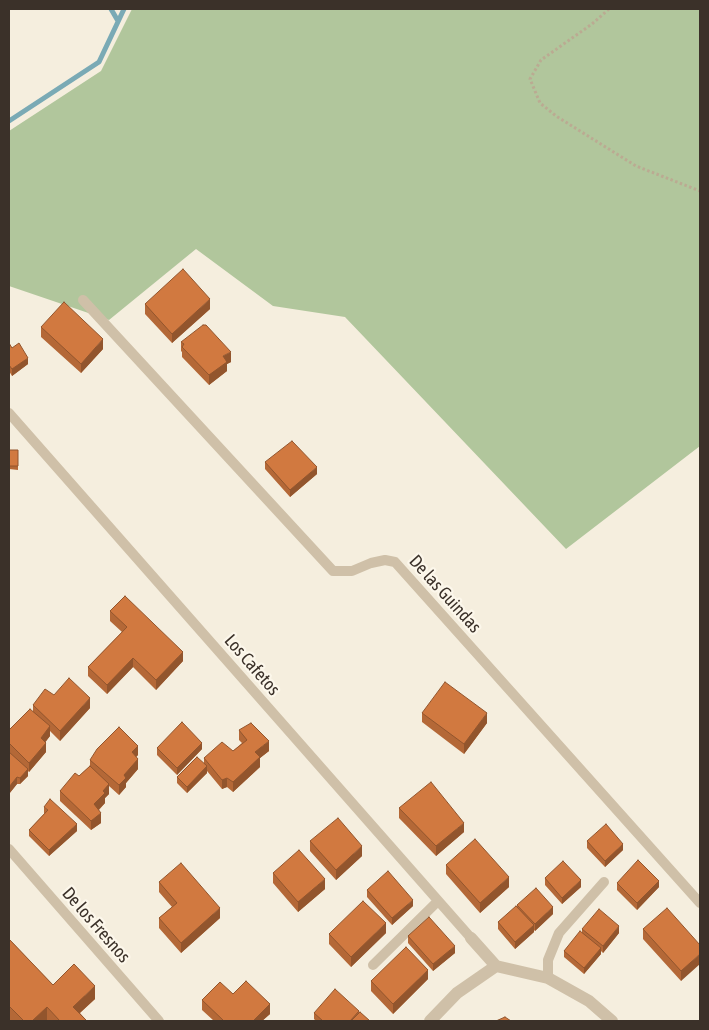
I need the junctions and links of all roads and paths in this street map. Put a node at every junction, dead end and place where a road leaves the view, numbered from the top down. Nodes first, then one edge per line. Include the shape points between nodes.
1 (608, 9) edge
2 (700, 191) edge
3 (82, 300) dead end
4 (9, 413) edge
5 (9, 849) edge
6 (604, 882) dead end
7 (438, 901) junction
8 (700, 903) edge
9 (471, 938) joint
10 (373, 966) dead end
11 (496, 966) junction
12 (548, 978) junction
13 (159, 1021) edge
14 (430, 1021) edge
15 (612, 1021) edge

1 - 2 path via 540,60 530,79 540,103 636,166
3 - 8 lane, De las Guindas via 333,571 352,571 385,560 396,562
4 - 7 lane, Los Cafetos
5 - 13 lane, De los Fresnos
6 - 12 lane via 559,933 548,960
7 - 9 lane, Los Cafetos
7 - 10 lane
9 - 11 street
11 - 12 street
11 - 14 street via 457,993
12 - 15 street via 589,1001

